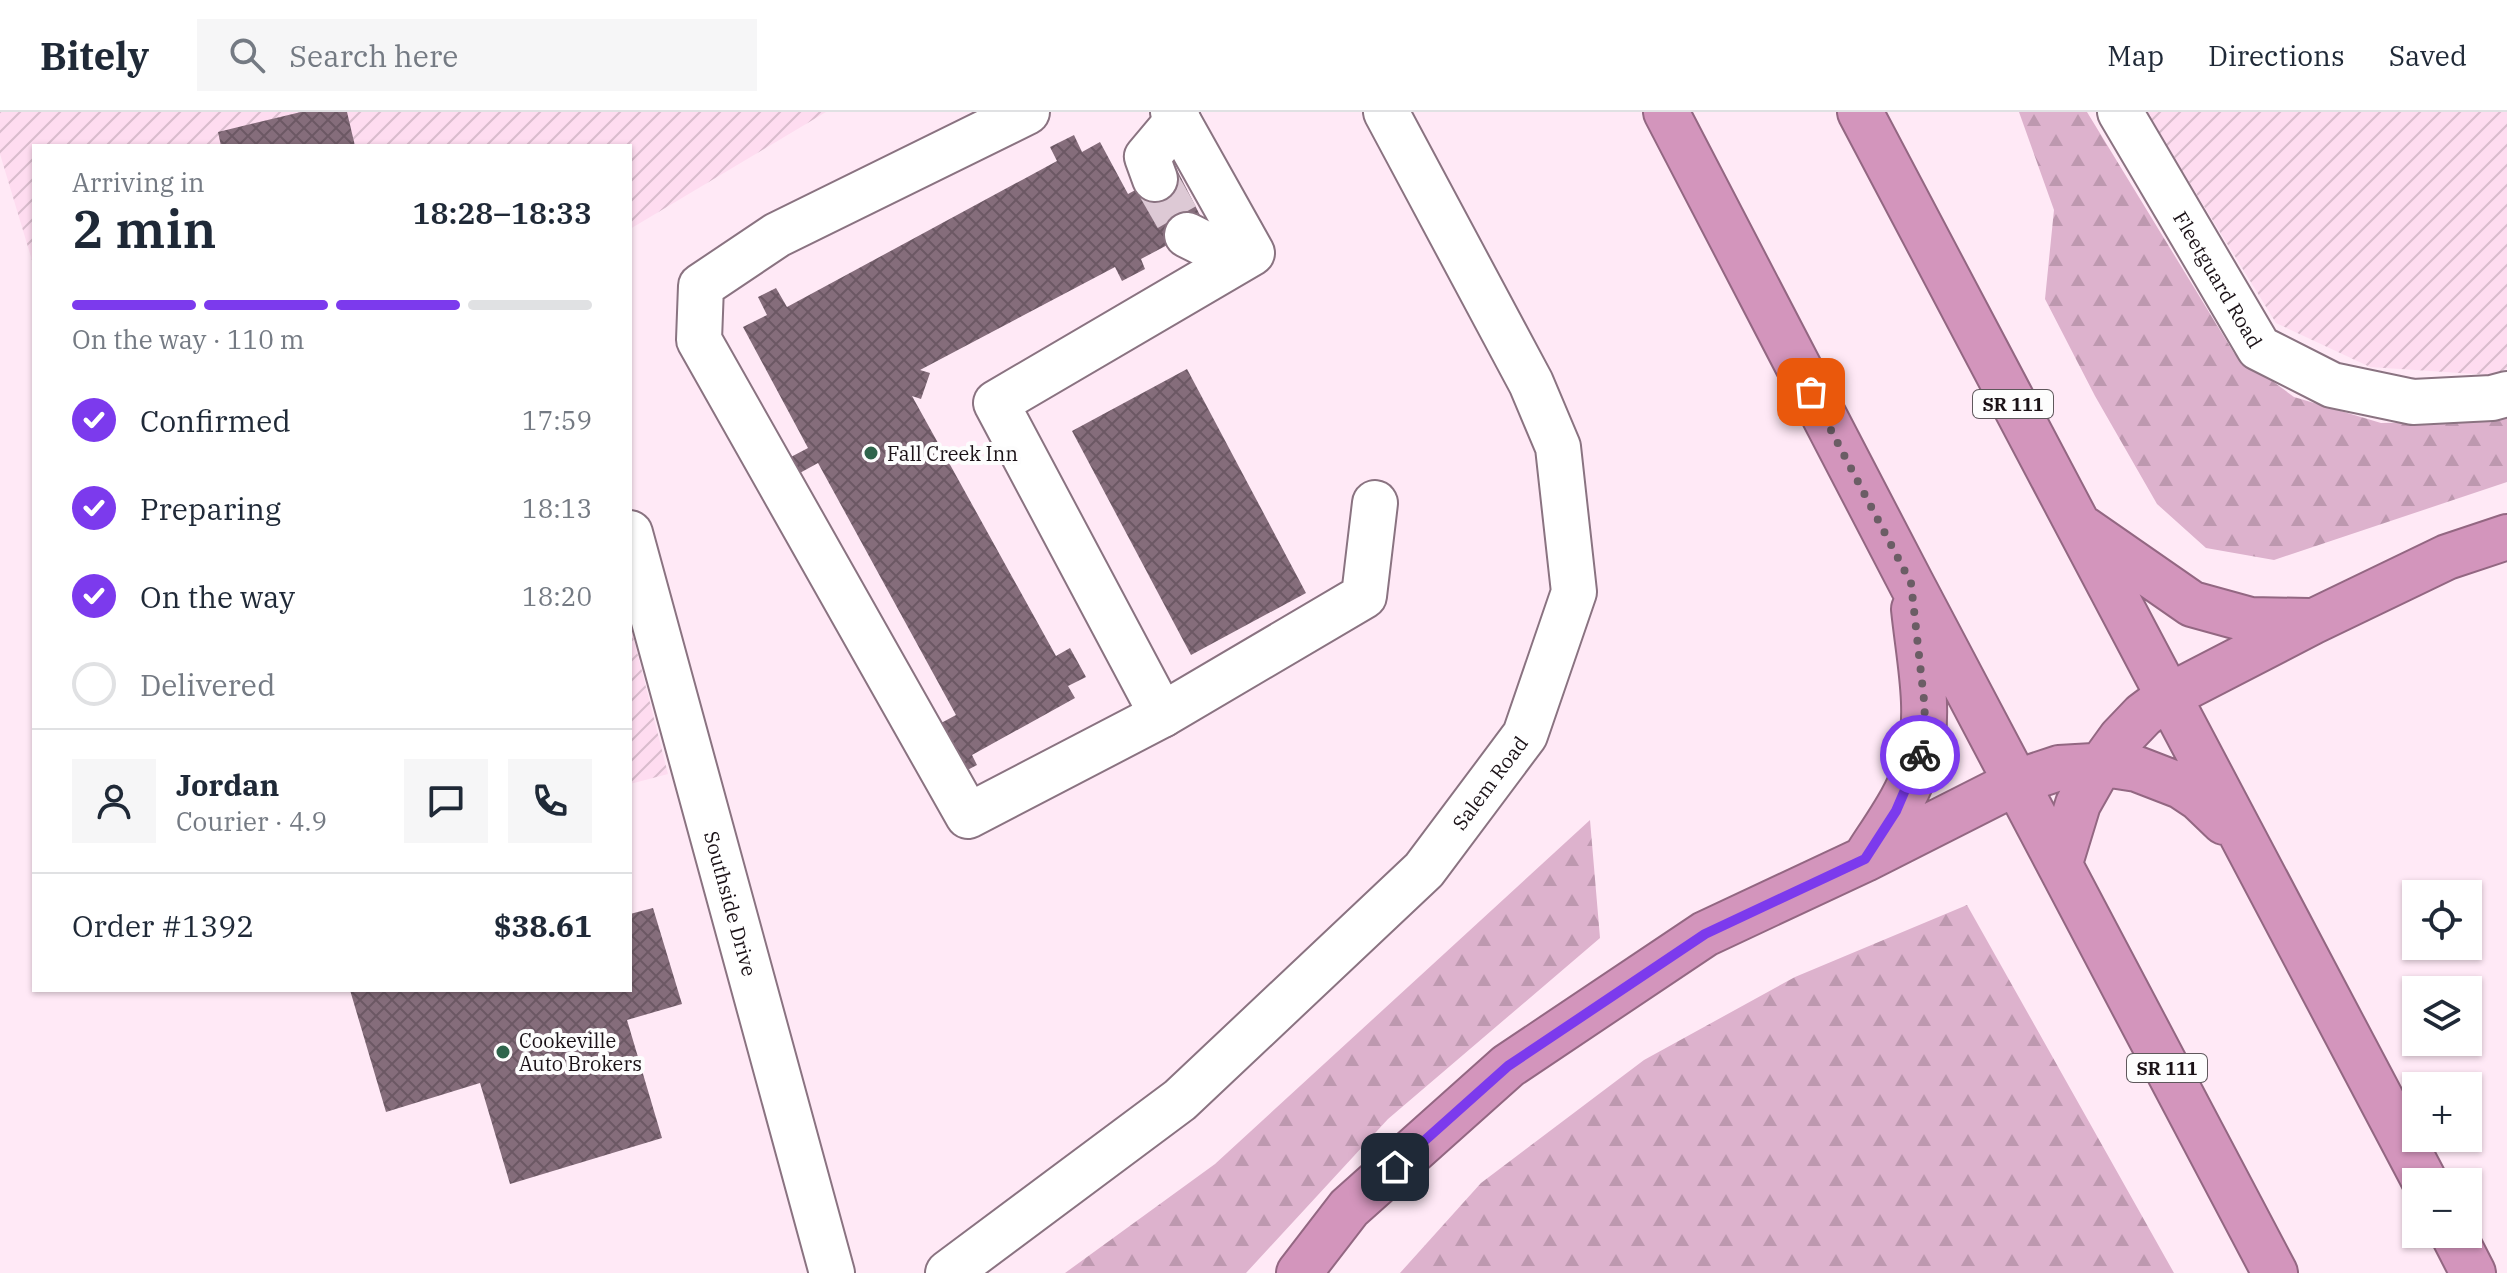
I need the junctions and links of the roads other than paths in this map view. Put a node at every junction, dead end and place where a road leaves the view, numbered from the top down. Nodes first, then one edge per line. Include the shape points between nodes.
1 (1027, 112) edge
2 (1386, 112) edge
3 (1666, 112) edge
4 (1860, 112) edge
5 (2120, 112) edge
6 (1176, 116) edge
7 (1155, 179) tunnel mouth
8 (1241, 234) junction
9 (1187, 235) dead end
10 (2507, 394) edge
11 (1375, 503) dead end
12 (2075, 522) junction
13 (2507, 537) edge
14 (632, 540) edge
15 (1911, 583) junction
16 (2312, 622) junction
17 (2167, 697) junction
18 (1162, 715) junction
19 (2101, 765) junction
20 (2017, 782) junction
21 (2245, 843) junction
22 (1865, 859) junction
23 (2060, 863) junction
24 (2418, 1168) edge
25 (2460, 1248) edge
26 (832, 1273) edge
27 (948, 1273) edge
28 (1299, 1273) edge
29 (2275, 1273) edge
30 (2473, 1273) edge

1 - 18 street via 777,235 701,286 699,340 968,816
2 - 27 street, Salem Road via 1531,383 1558,447 1574,592 1525,735 1424,870 1180,1100
3 - 15 highway, SR 111
4 - 12 highway, SR 111
5 - 10 street, Fleetguard Road via 2259,348 2332,385 2413,402
6 - 7 street via 1147,157
6 - 8 street
8 - 9 street via 1209,246
8 - 18 street via 1252,253 996,403
11 - 18 street via 1364,596
12 - 16 highway via 2192,604 2250,620
12 - 17 highway, SR 111
13 - 16 highway via 2447,557
14 - 26 street, Southside Drive
15 - 20 highway, SR 111
15 - 22 highway via 1925,709 1919,760 1896,811
16 - 17 highway
17 - 19 highway via 2143,715
17 - 21 highway, SR 111
19 - 20 highway via 2059,768
19 - 21 highway via 2137,769 2181,786
19 - 23 highway via 2078,804
20 - 22 highway
20 - 23 highway, SR 111
21 - 24 highway, SR 111
22 - 28 highway via 1705,934 1508,1066 1349,1208
23 - 29 highway, SR 111
25 - 30 highway

